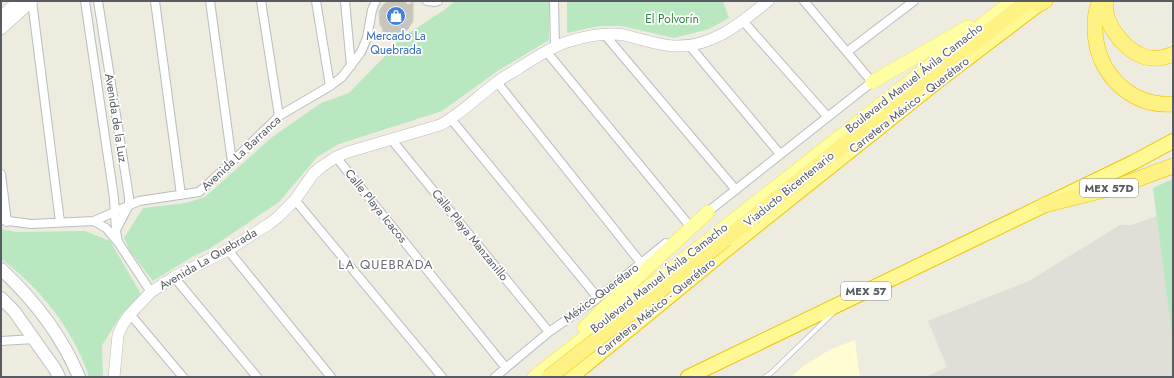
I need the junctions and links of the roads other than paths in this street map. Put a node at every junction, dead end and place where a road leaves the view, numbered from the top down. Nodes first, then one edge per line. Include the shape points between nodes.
1 (18, 1) edge
2 (32, 1) edge
3 (85, 1) edge
4 (98, 1) edge
5 (155, 1) edge
6 (210, 1) edge
7 (261, 1) edge
8 (316, 1) edge
9 (345, 1) edge
10 (376, 1) edge
11 (427, 1) edge
12 (438, 1) edge
13 (554, 1) edge
14 (768, 1) edge
15 (804, 1) edge
16 (914, 1) edge
17 (1100, 1) edge
18 (1106, 1) edge
19 (1039, 2) edge
20 (1010, 3) edge
21 (1, 17) edge
22 (743, 21) junction
23 (1112, 27) junction
24 (1, 29) edge
25 (1095, 32) junction
26 (605, 35) junction
27 (689, 45) junction
28 (551, 49) junction
29 (847, 52) junction
30 (1173, 54) edge
31 (351, 66) junction
32 (869, 79) junction
33 (497, 82) junction
34 (330, 86) junction
35 (1173, 104) edge
36 (279, 116) junction
37 (828, 116) junction
38 (451, 119) junction
39 (391, 139) junction
40 (1173, 140) edge
41 (780, 154) junction
42 (336, 157) junction
43 (232, 162) junction
44 (1173, 166) edge
45 (1, 174) edge
46 (736, 190) junction
47 (181, 195) junction
48 (295, 200) junction
49 (129, 205) junction
50 (1044, 205) junction
51 (115, 212) junction
52 (708, 212) junction
53 (4, 221) edge
54 (94, 221) junction
55 (60, 222) junction
56 (689, 225) junction
57 (116, 231) junction
58 (118, 242) junction
59 (228, 250) junction
60 (641, 263) junction
61 (1, 269) edge
62 (174, 277) junction
63 (151, 292) junction
64 (1, 298) edge
65 (598, 298) junction
66 (847, 300) junction
67 (130, 314) junction
68 (638, 322) junction
69 (549, 332) junction
70 (34, 339) junction
71 (1, 341) edge
72 (506, 368) junction
73 (551, 370) edge
74 (59, 377) edge
75 (79, 377) edge
76 (114, 377) edge
77 (183, 377) edge
78 (257, 377) edge
79 (331, 377) edge
80 (442, 377) edge
81 (495, 377) edge
82 (534, 377) edge
83 (543, 377) edge
84 (571, 377) edge
85 (688, 377) edge
86 (765, 377) edge

1 - 21 street
2 - 24 street
2 - 55 street
3 - 51 street, Avenida de la Luz
4 - 49 street, Avenida de la Luz
5 - 47 street
6 - 43 street
7 - 36 street
8 - 34 street
9 - 31 street
10 - 31 street, Avenida La Barranca via 361,52
11 - 12 street
13 - 28 street
14 - 22 street, Avenida La Quebrada
15 - 29 street
16 - 29 street
17 - 25 highway via 1095,17
18 - 23 highway via 1106,13
19 - 68 highway, Carretera México - Querétaro
19 - 73 highway, Viaducto Bicentenario, bridge via 883,114 726,239
20 - 32 main road
20 - 73 main road, Boulevard Manuel Ávila Camacho
22 - 27 street, Avenida La Quebrada via 720,36
22 - 37 street
23 - 25 highway via 1102,24
23 - 30 highway via 1126,44 1142,56 1155,58
25 - 35 highway via 1103,64 1122,88 1147,102
26 - 27 street, Avenida La Quebrada via 622,35 675,46
26 - 28 street, Avenida La Quebrada via 570,41
26 - 46 street
27 - 41 street
28 - 33 street, Avenida La Quebrada
28 - 56 street
29 - 32 street
31 - 34 street, Avenida La Barranca
32 - 37 street, México-Querétaro
33 - 38 street, Avenida La Quebrada
33 - 60 street
34 - 36 street, Avenida La Barranca
36 - 43 street, Avenida La Barranca
37 - 41 street, México-Querétaro
38 - 39 street, Avenida La Quebrada via 428,130
38 - 65 street
39 - 42 street, Avenida La Quebrada
39 - 69 street, Calle Playa Manzanillo
40 - 50 highway, MEX 57 via 1134,162
41 - 46 street, México-Querétaro
42 - 48 street, Avenida La Quebrada via 312,174
42 - 72 street, Calle Playa Icacos
43 - 47 street, Avenida La Barranca via 199,192
44 - 50 highway, MEX 57D via 1116,187
45 - 53 street
46 - 52 street, México-Querétaro
47 - 49 street, Avenida La Barranca via 147,199
48 - 59 street, Avenida La Quebrada via 274,220
48 - 80 street
49 - 51 street, Avenida La Barranca
49 - 57 street
50 - 66 highway, MEX 57
51 - 54 street, Avenida La Barranca
51 - 57 street, Avenida de la Luz
52 - 56 street, México-Querétaro
52 - 73 main road via 600,312
53 - 55 street, Avenida La Barranca via 31,224
54 - 55 street, Avenida La Barranca
54 - 58 street via 106,228
56 - 60 street, México-Querétaro
57 - 58 street, Avenida de la Luz
58 - 63 street, Avenida de la Luz
59 - 62 street, Avenida La Quebrada
59 - 79 street
60 - 65 street, México-Querétaro
61 - 75 main road via 53,329
62 - 63 street, Avenida La Quebrada
62 - 78 street
63 - 67 street, Avenida La Quebrada
64 - 70 main road
65 - 69 street, México-Querétaro
66 - 85 highway, MEX 57
66 - 86 lane
67 - 76 street, Avenida La Quebrada via 118,335
67 - 77 street
68 - 83 highway
68 - 84 highway, Carretera México - Querétaro
69 - 72 street, México-Querétaro
70 - 71 street
70 - 74 main road
72 - 81 street, México-Querétaro
73 - 82 main road, Boulevard Manuel Ávila Camacho

